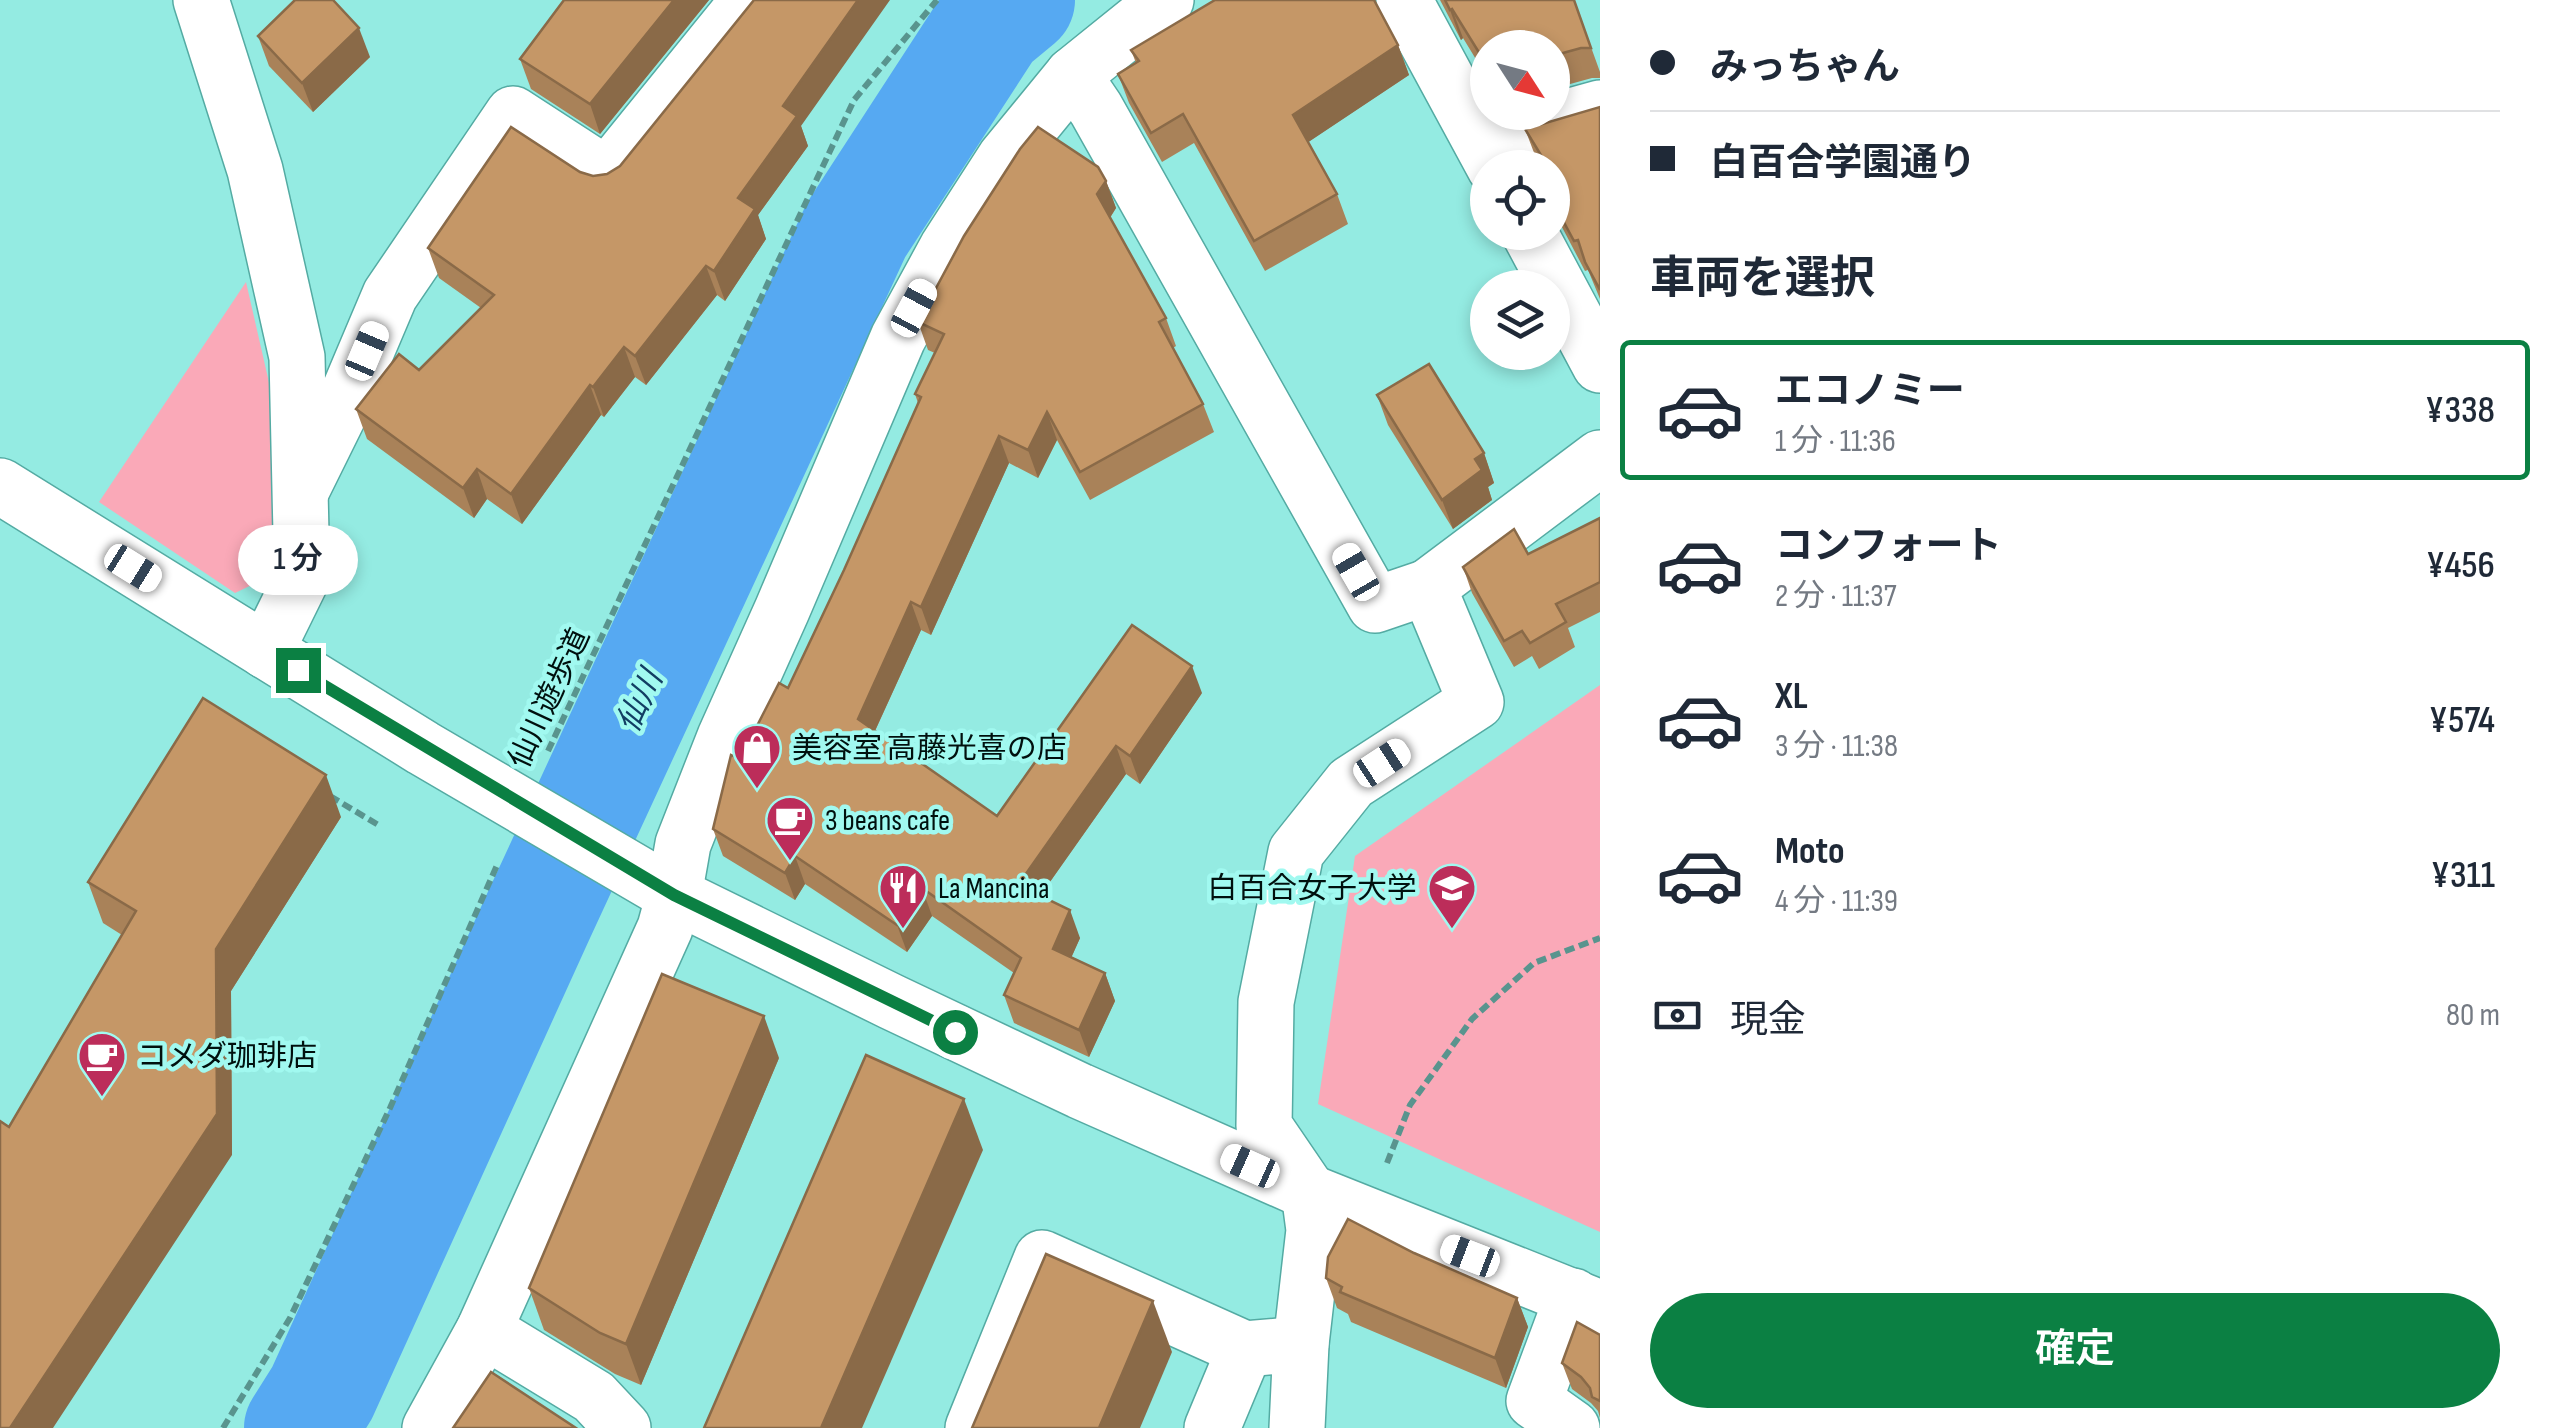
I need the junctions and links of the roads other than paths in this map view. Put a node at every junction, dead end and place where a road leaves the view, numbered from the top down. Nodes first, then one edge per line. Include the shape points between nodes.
1 (201, 0) edge
2 (749, 0) edge
3 (1166, 0) edge
4 (1404, 0) edge
5 (1072, 75) junction
6 (1600, 108) edge
7 (1486, 150) edge
8 (1498, 150) edge
9 (1539, 250) edge
10 (1600, 365) edge
11 (1600, 458) edge
12 (0, 486) edge
13 (301, 491) junction
14 (1428, 587) junction
15 (266, 651) junction
16 (661, 887) junction
17 (1309, 1192) junction
18 (1587, 1302) edge
19 (484, 1330) junction
20 (1302, 1344) junction
21 (1245, 1350) junction
22 (430, 1428) edge
23 (623, 1428) edge
24 (973, 1428) edge
25 (1212, 1428) edge
26 (1297, 1428) edge
27 (1572, 1428) edge

1 - 13 street via 256,170 297,357
2 - 13 street via 607,175 513,114 390,295
3 - 5 street
4 - 7 street
5 - 14 street via 1375,606
5 - 16 street via 1005,158 898,338
6 - 8 street
9 - 10 street
11 - 14 street
12 - 15 street
13 - 15 street via 302,578
14 - 17 street via 1476,702 1351,783 1296,852 1277,946 1266,1002 1264,1126
15 - 16 street
16 - 17 street via 1046,1074
16 - 19 street via 665,928
17 - 18 street
17 - 20 street via 1314,1230
18 - 27 street via 1534,1402
19 - 22 street
19 - 23 street via 594,1397
20 - 21 street
20 - 26 street
21 - 24 street via 1042,1258
21 - 25 street

